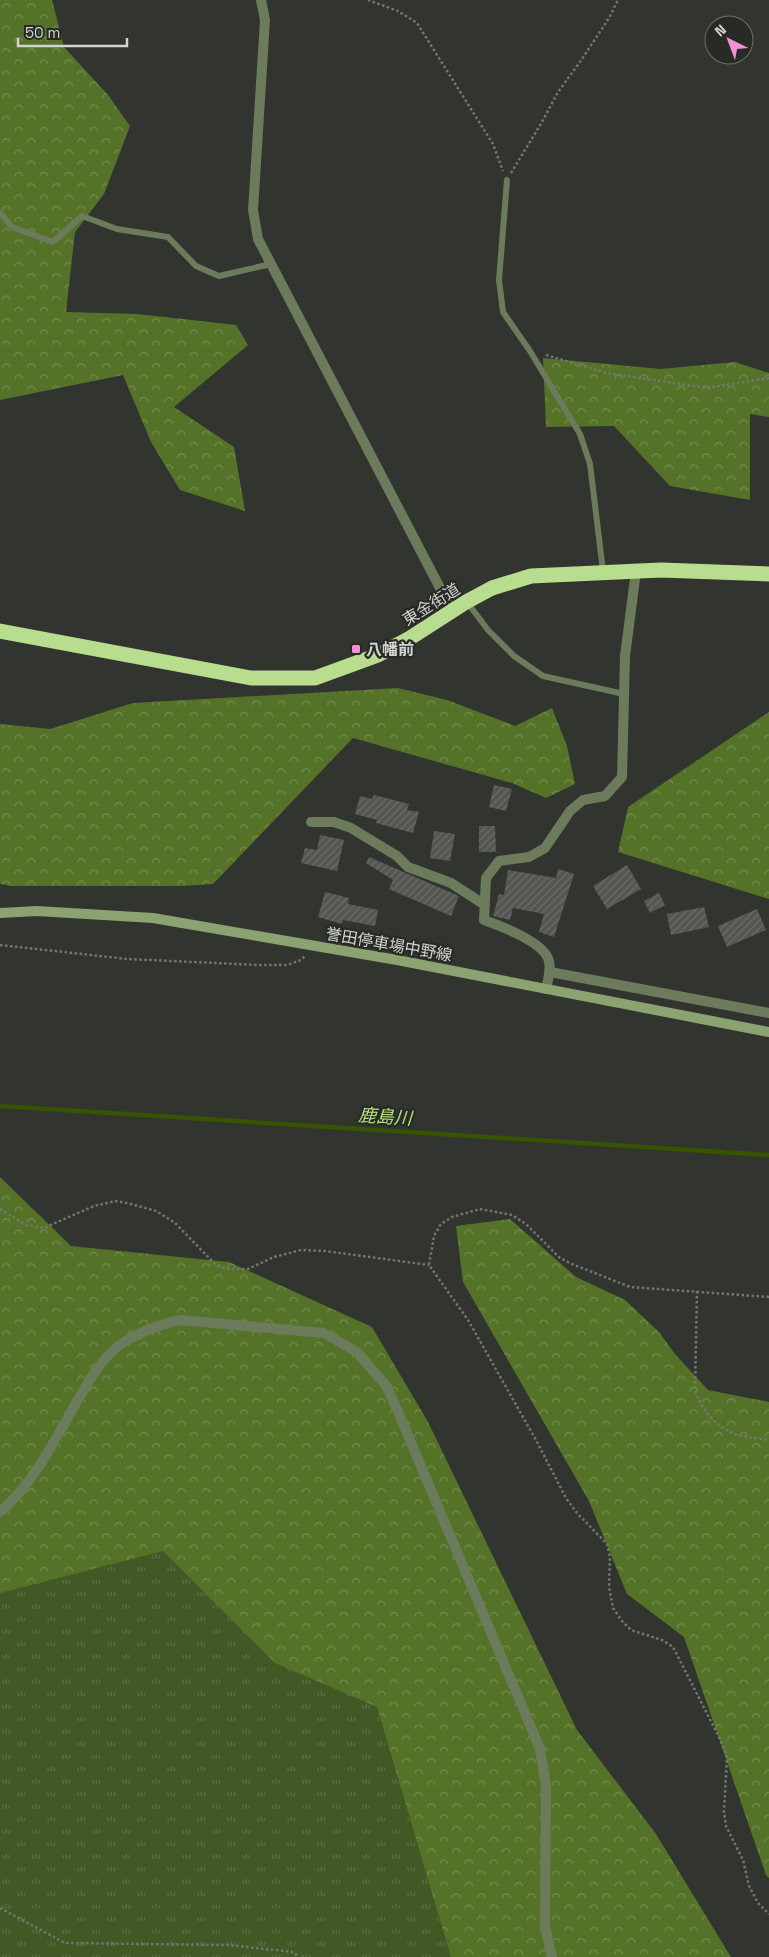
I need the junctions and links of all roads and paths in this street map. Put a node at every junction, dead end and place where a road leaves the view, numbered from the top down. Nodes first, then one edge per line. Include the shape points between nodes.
1 (261, 0) edge
2 (368, 0) edge
3 (618, 0) edge
4 (507, 180) junction
5 (0, 213) edge
6 (272, 264) junction
7 (530, 351) junction
8 (769, 378) edge
9 (636, 571) junction
10 (603, 572) junction
11 (769, 574) edge
12 (466, 602) junction
13 (452, 611) junction
14 (0, 631) edge
15 (624, 694) junction
16 (312, 822) dead end
17 (485, 905) junction
18 (0, 914) edge
19 (0, 945) edge
20 (317, 946) junction
21 (550, 972) junction
22 (546, 989) junction
23 (769, 1013) edge
24 (769, 1032) edge
25 (0, 1209) edge
26 (429, 1265) junction
27 (697, 1291) junction
28 (769, 1297) edge
29 (769, 1440) edge
30 (0, 1512) edge
31 (0, 1908) edge
32 (769, 1914) edge
33 (298, 1957) edge
34 (552, 1957) edge

1 - 6 street via 265,20 253,210 258,239
2 - 4 path via 398,11 417,23 493,144
3 - 4 path via 590,48 558,92
4 - 7 lane via 499,280 503,312
5 - 6 lane via 12,227 53,242 82,216 117,229 168,237 196,266 219,276
6 - 13 street
7 - 8 path via 607,373 707,388
7 - 10 lane via 580,434 590,464
9 - 10 highway, 東金街道
9 - 11 highway, 東金街道
9 - 15 street via 625,656
10 - 12 highway, 東金街道 via 531,576 492,588
12 - 13 highway, 東金街道
12 - 15 lane via 514,656 543,676
13 - 14 highway, 東金街道 via 378,655 315,678 251,678
15 - 17 street via 622,777 605,796 582,800 570,811 545,848 529,857 498,861 486,878
16 - 17 street via 334,822 351,828 397,856 408,867 451,883
17 - 21 street via 484,920 536,944 548,958
18 - 20 main road, 誉田停車場中野線 via 37,912 153,918
19 - 20 path via 127,958 287,965 300,960
20 - 22 main road, 誉田停車場中野線
21 - 22 street
21 - 23 street
22 - 24 main road, 誉田停車場中野線
25 - 26 path via 26,1225 44,1228 94,1206 116,1201 131,1204 156,1211 174,1222 211,1261 228,1270 248,1269 301,1250
26 - 27 path via 434,1236 441,1224 452,1217 480,1209 512,1214 560,1258 619,1283 630,1287
26 - 32 path via 468,1320 566,1498 576,1513 607,1544 613,1608 631,1630 673,1647 727,1757 726,1826 743,1860 749,1886 758,1903
27 - 28 path
27 - 29 path via 695,1389 698,1400 706,1413 734,1434
30 - 34 street via 35,1474 98,1369 116,1348 160,1325 180,1320 324,1333 357,1352 386,1387 399,1414 540,1749 546,1786 546,1927
31 - 33 path via 65,1943 229,1945 294,1952

